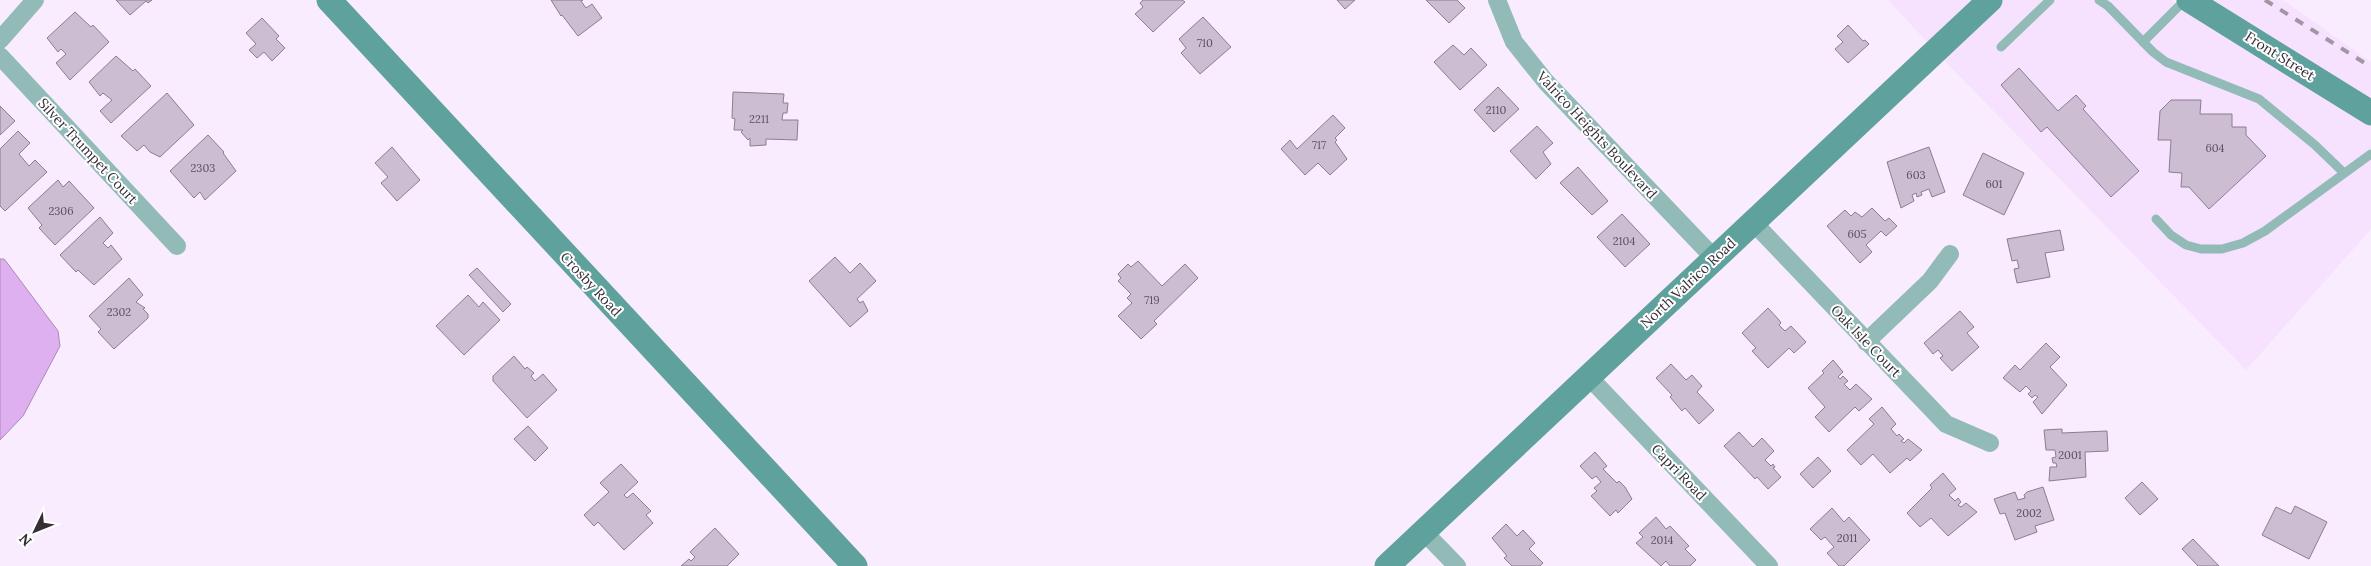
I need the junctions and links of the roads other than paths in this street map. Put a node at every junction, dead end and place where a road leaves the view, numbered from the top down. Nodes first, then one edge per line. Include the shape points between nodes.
1 (35, 0) edge
2 (329, 0) edge
3 (1497, 0) edge
4 (2050, 0) edge
5 (2100, 0) edge
6 (2187, 0) edge
7 (1981, 3) edge
8 (0, 40) edge
9 (2143, 42) junction
10 (2001, 47) dead end
11 (0, 56) edge
12 (2371, 113) edge
13 (2371, 154) edge
14 (2344, 174) junction
15 (2156, 219) dead end
16 (1752, 222) junction
17 (177, 246) dead end
18 (1950, 254) dead end
19 (1714, 258) junction
20 (1866, 342) junction
21 (1589, 377) junction
22 (1990, 443) dead end
23 (1424, 532) junction
24 (855, 566) edge
25 (1387, 566) edge
26 (1457, 566) edge
27 (1769, 566) edge

1 - 8 street
2 - 24 street, Crosby Road
3 - 19 street, Valrico Heights Boulevard via 1514,42 1546,82
4 - 10 lane
5 - 9 lane
6 - 9 lane
6 - 12 street, Front Street
7 - 16 street, North Valrico Road
9 - 14 lane via 2166,62 2259,99 2315,145
11 - 17 street, Silver Trumpet Court
13 - 14 lane
14 - 15 lane via 2265,231 2243,243 2222,249 2186,245
16 - 19 street, North Valrico Road
16 - 20 street, Oak Isle Court
18 - 20 street via 1930,282
19 - 21 street, North Valrico Road
20 - 22 street, Oak Isle Court via 1946,424
21 - 23 street, North Valrico Road
21 - 27 street, Capri Road
23 - 25 street, North Valrico Road
23 - 26 street

